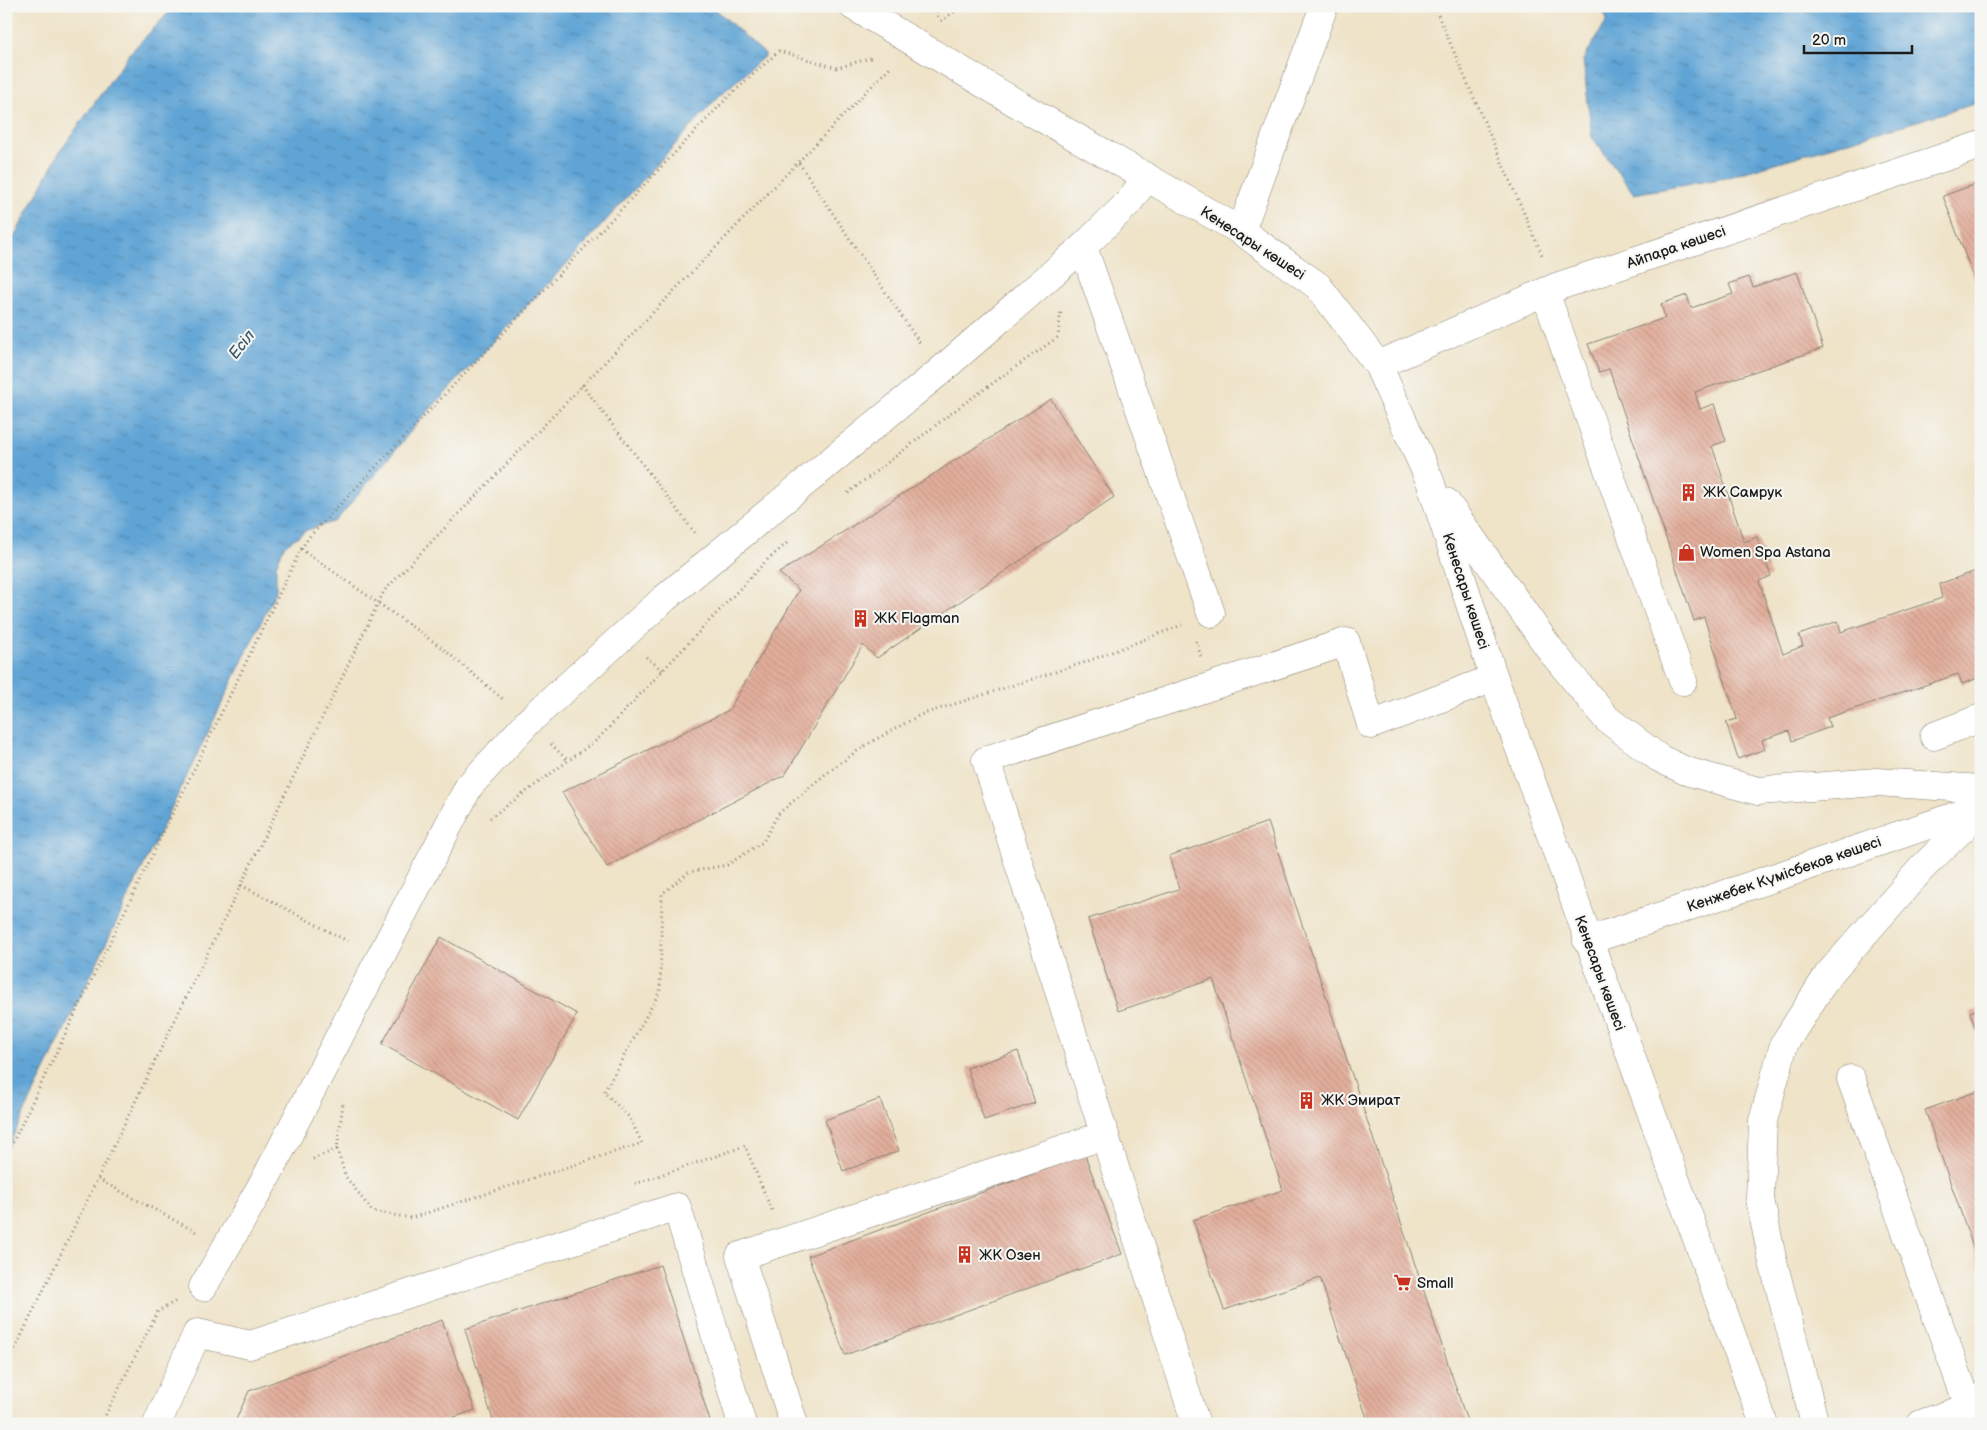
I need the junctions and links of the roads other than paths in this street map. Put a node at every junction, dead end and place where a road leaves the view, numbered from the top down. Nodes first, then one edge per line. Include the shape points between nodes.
1 (853, 6) edge
2 (1324, 6) edge
3 (1981, 145) edge
4 (1147, 177) junction
5 (1241, 231) junction
6 (1083, 247) junction
7 (1551, 290) junction
8 (1378, 366) junction
9 (1430, 481) junction
10 (1211, 613) road end
11 (1494, 678) junction
12 (1683, 681) dead end
13 (1981, 718) edge
14 (1934, 736) dead end
15 (1981, 789) edge
16 (1981, 809) edge
17 (1587, 940) junction
18 (1851, 1079) dead end
19 (1105, 1135) junction
20 (202, 1287) road end
21 (1975, 1405) edge
22 (157, 1424) edge
23 (742, 1424) edge
24 (794, 1424) edge
25 (1196, 1424) edge
26 (1764, 1424) edge
27 (1815, 1424) edge
28 (1921, 1424) edge

1 - 4 street, Кенесары көшесі
2 - 5 street
3 - 7 street, Айпара көшесі
4 - 5 street, Кенесары көшесі
4 - 6 street via 1128,203
5 - 8 street, Кенесары көшесі via 1318,286
6 - 10 street
6 - 20 street via 939,372 665,598 529,722 469,786 266,1178
7 - 8 street, Айпара көшесі
7 - 12 street
8 - 9 street, Кенесары көшесі
9 - 11 street, Кенесары көшесі
9 - 15 street via 1552,652 1601,712 1658,758 1686,772 1758,791 1877,782
11 - 17 street, Кенесары көшесі
11 - 19 street via 1371,725 1346,642 986,760
13 - 14 street
16 - 17 street, Кенжебек Күмісбеков көшесі
16 - 27 street via 1922,868 1828,975 1784,1044 1763,1121 1760,1200
17 - 26 street, Кенесары көшесі
18 - 21 street
19 - 24 street via 740,1256
19 - 25 street
21 - 28 street
22 - 23 street via 197,1333 250,1345 677,1207

